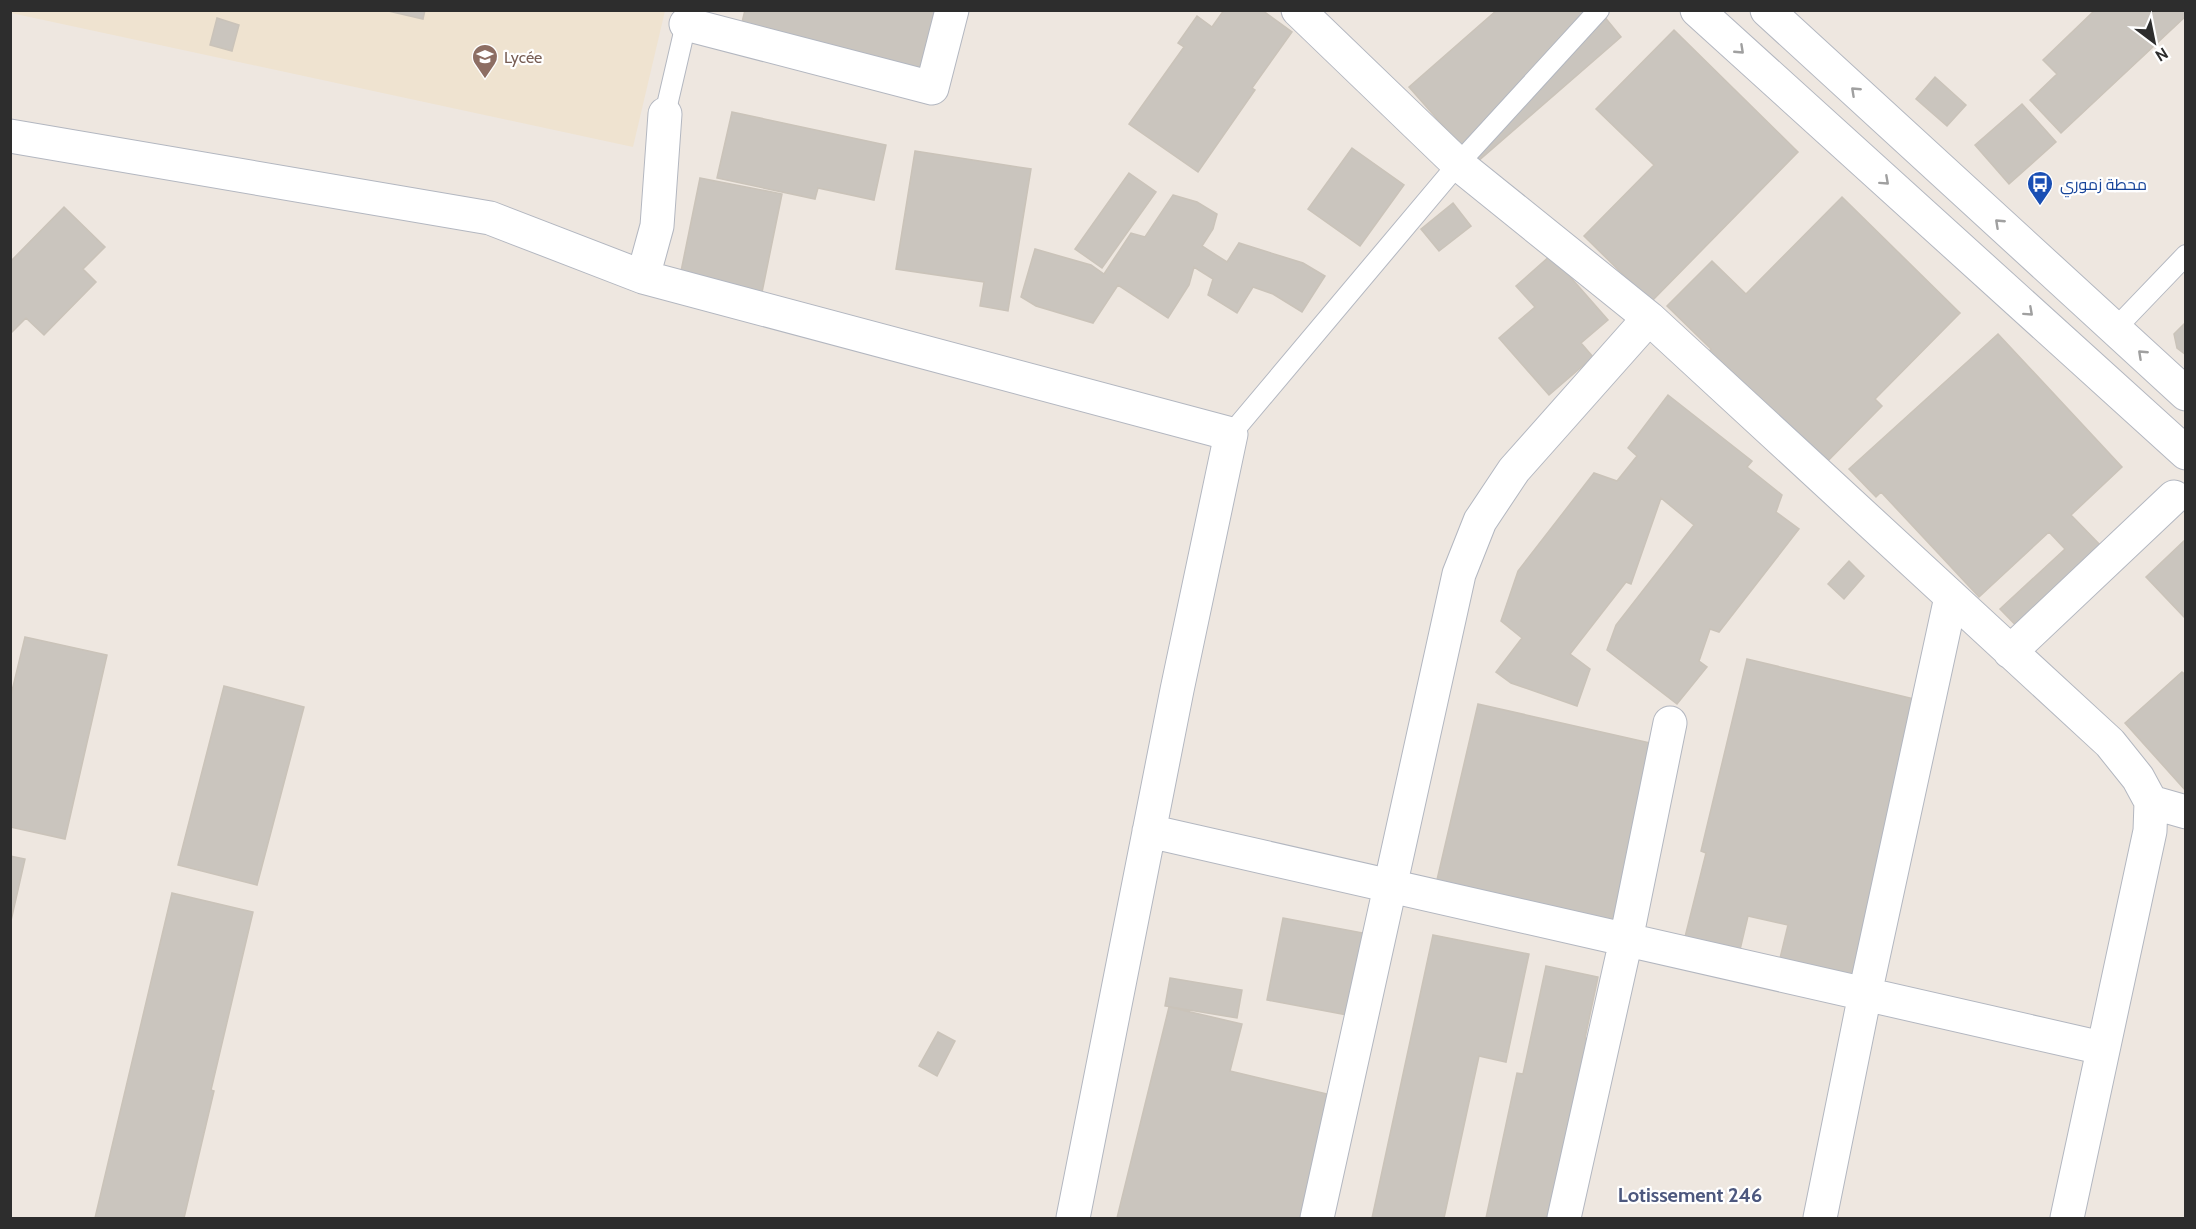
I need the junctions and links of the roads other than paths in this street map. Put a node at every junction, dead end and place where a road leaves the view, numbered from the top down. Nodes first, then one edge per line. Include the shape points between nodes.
1 (952, 10) edge
2 (1298, 10) edge
3 (1599, 10) edge
4 (1698, 10) edge
5 (1767, 10) edge
6 (688, 17) edge
7 (665, 114) joint
8 (10, 136) edge
9 (1458, 164) junction
10 (2186, 255) edge
11 (643, 277) junction
12 (1649, 318) junction
13 (2115, 329) junction
14 (2186, 394) edge
15 (1231, 434) junction
16 (2186, 453) edge
17 (2174, 497) dead end
18 (1951, 597) junction
19 (2010, 652) junction
20 (1670, 723) dead end
21 (2151, 802) junction
22 (2186, 812) edge
23 (1149, 831) junction
24 (1390, 886) junction
25 (1626, 940) junction
26 (1865, 994) junction
27 (2102, 1048) junction
28 (1073, 1218) edge
29 (1317, 1218) edge
30 (1564, 1218) edge
31 (1820, 1218) edge
32 (2067, 1218) edge

1 - 6 street via 932,88
2 - 9 street
3 - 9 lane
4 -> 16 street
13 -> 5 street
6 - 7 lane
7 - 11 street via 657,225
8 - 11 street via 490,218
9 - 12 street
9 - 15 lane
10 - 13 lane
11 - 15 street
12 - 18 street
12 - 24 street via 1514,470 1480,521 1459,574
14 -> 13 street
15 - 23 street
17 - 19 street
18 - 19 street
18 - 26 street
19 - 21 street via 2110,743 2138,778
20 - 25 street
21 - 22 street
21 - 27 street via 2151,831
23 - 24 street
23 - 28 street
24 - 25 street
24 - 29 street
25 - 26 street
25 - 30 street
26 - 27 street
26 - 31 street
27 - 32 street

